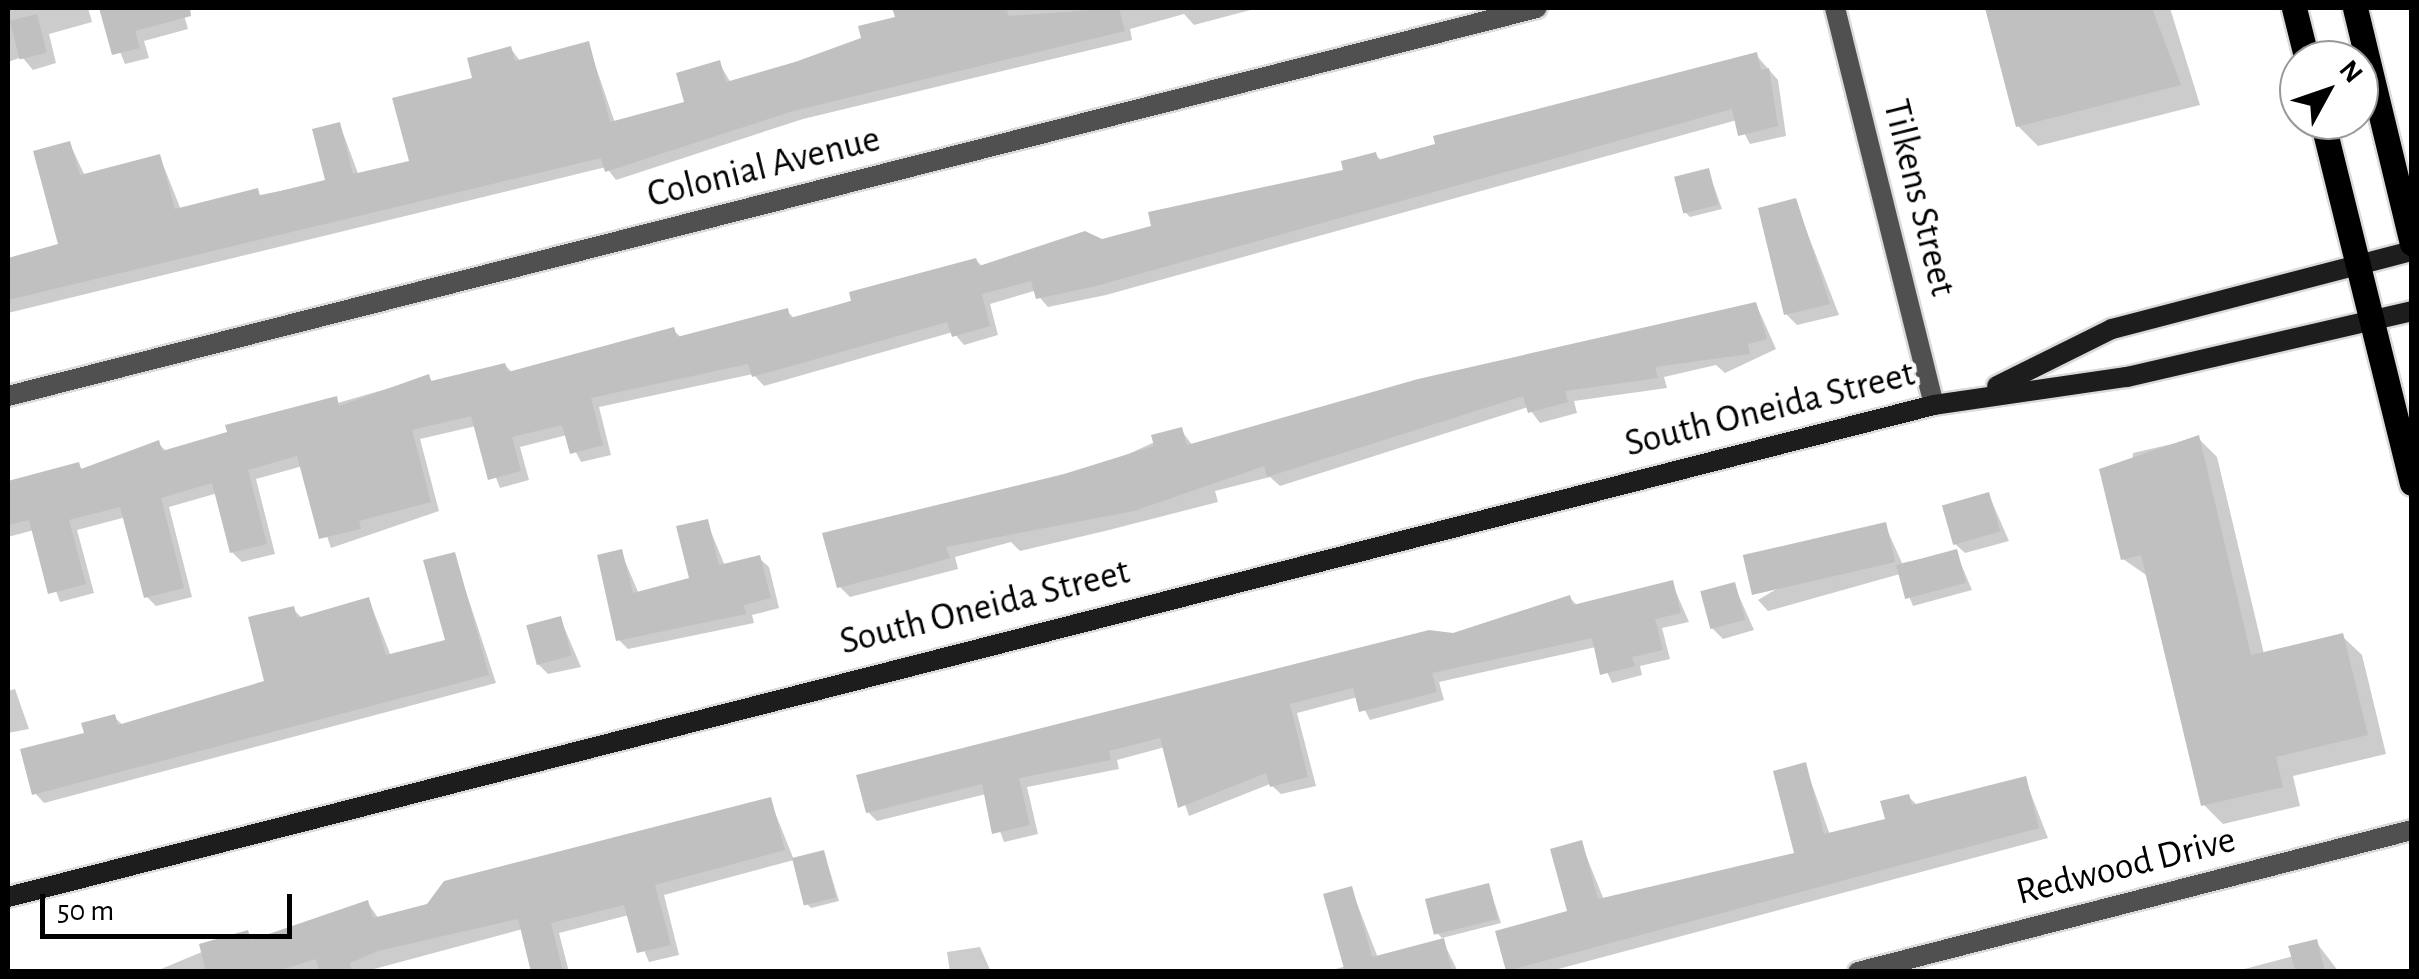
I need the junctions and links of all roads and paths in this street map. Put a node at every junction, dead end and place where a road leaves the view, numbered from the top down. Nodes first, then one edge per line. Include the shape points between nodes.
1 (1537, 8) edge
2 (1835, 8) edge
3 (2294, 8) edge
4 (2354, 8) edge
5 (2302, 40) edge
6 (2327, 140) edge
7 (2412, 243) edge
8 (2412, 250) edge
9 (2357, 263) junction
10 (2412, 311) edge
11 (2371, 321) junction
12 (1981, 394) junction
13 (8, 396) edge
14 (1934, 405) junction
15 (2412, 483) edge
16 (2412, 830) edge
17 (8, 897) edge
18 (1858, 972) edge

1 - 13 street, Colonial Avenue
2 - 14 street, Tilkens Street
3 - 5 main road
4 - 7 main road
6 - 9 main road
8 - 9 street, South Oneida Street
9 - 11 main road
9 - 12 street, South Oneida Street via 2112,328
10 - 11 street, South Oneida Street
11 - 12 street, South Oneida Street via 2128,377
11 - 15 main road
12 - 14 street, South Oneida Street
14 - 17 street, South Oneida Street
16 - 18 street, Redwood Drive

